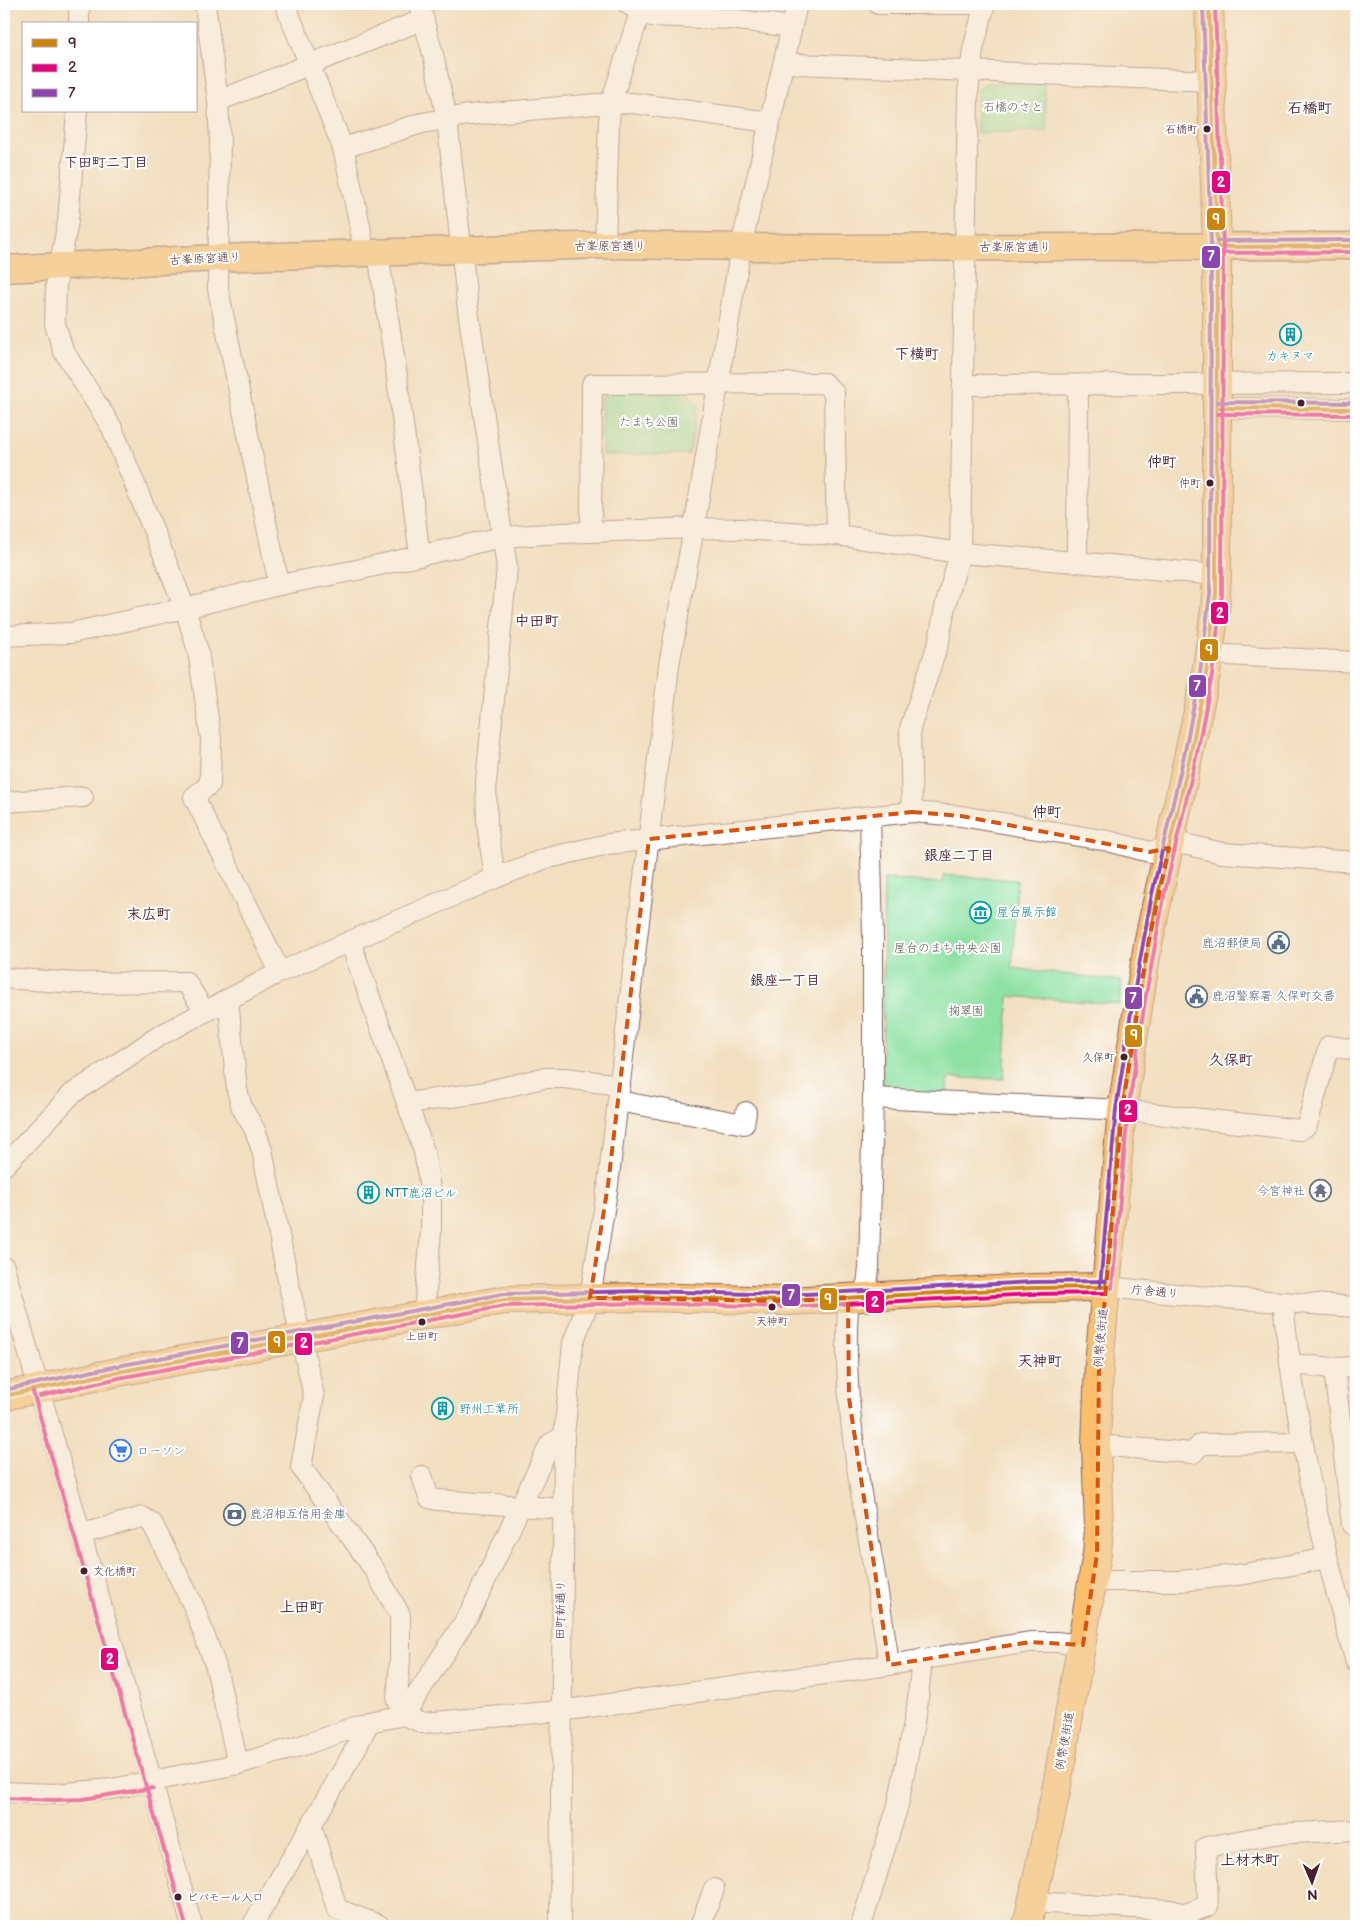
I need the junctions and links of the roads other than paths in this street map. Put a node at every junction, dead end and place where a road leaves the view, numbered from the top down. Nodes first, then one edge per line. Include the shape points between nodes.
1 (79, 4) edge
2 (205, 4) edge
3 (285, 4) edge
4 (797, 4) edge
5 (878, 4) edge
6 (1208, 4) edge
7 (985, 5) edge
8 (634, 7) edge
9 (422, 11) edge
10 (79, 22) edge
11 (792, 26) junction
12 (784, 61) junction
13 (308, 64) junction
14 (969, 71) junction
15 (1211, 81) junction
16 (218, 101) junction
17 (612, 103) junction
18 (77, 112) edge
19 (446, 119) junction
20 (769, 122) junction
21 (343, 148) junction
22 (605, 246) junction
23 (1356, 246) edge
24 (741, 247) junction
25 (966, 247) junction
26 (1217, 247) junction
27 (461, 250) junction
28 (371, 253) junction
29 (218, 258) junction
30 (60, 267) junction
31 (4, 269) edge
32 (719, 382) junction
33 (1356, 383) edge
34 (1078, 385) junction
35 (963, 386) junction
36 (1217, 395) junction
37 (1356, 409) edge
38 (694, 528) junction
39 (591, 532) junction
40 (837, 535) junction
41 (502, 537) junction
42 (960, 553) junction
43 (420, 556) junction
44 (1078, 562) junction
45 (1217, 575) junction
46 (279, 584) junction
47 (185, 608) junction
48 (4, 636) edge
49 (1209, 654) junction
50 (1356, 662) edge
51 (83, 797) dead end
52 (4, 802) edge
53 (912, 812) junction
54 (870, 816) junction
55 (649, 839) junction
56 (1168, 848) junction
57 (1356, 862) edge
58 (495, 878) junction
59 (350, 941) junction
60 (280, 972) junction
61 (4, 978) edge
62 (228, 999) junction
63 (205, 1012) junction
64 (1356, 1050) edge
65 (619, 1093) junction
66 (873, 1098) junction
67 (407, 1103) junction
68 (1122, 1110) junction
69 (746, 1112) dead end
70 (4, 1166) edge
71 (4, 1267) edge
72 (1106, 1287) junction
73 (857, 1297) junction
74 (590, 1298) junction
75 (1283, 1302) junction
76 (1356, 1307) edge
77 (424, 1316) junction
78 (301, 1338) junction
79 (1290, 1364) junction
80 (1356, 1367) edge
81 (1334, 1368) junction
82 (39, 1390) junction
83 (4, 1396) edge
84 (564, 1436) junction
85 (1302, 1443) junction
86 (1096, 1445) junction
87 (422, 1476) dead end
88 (522, 1506) junction
89 (563, 1509) junction
90 (1354, 1525) edge
91 (1321, 1531) junction
92 (82, 1534) junction
93 (1327, 1558) junction
94 (1093, 1580) junction
95 (1082, 1645) junction
96 (922, 1659) junction
97 (1356, 1662) edge
98 (889, 1664) junction
99 (560, 1711) junction
100 (404, 1715) junction
101 (369, 1722) junction
102 (238, 1764) junction
103 (152, 1782) junction
104 (4, 1792) edge
105 (311, 1825) junction
106 (1356, 1830) edge
107 (714, 1889) dead end
108 (1029, 1914) edge
109 (1187, 1920) edge
110 (379, 1924) dead end
111 (192, 1926) edge
112 (252, 1926) edge
113 (560, 1926) edge
114 (700, 1926) edge
115 (861, 1926) edge

1 - 10 street
2 - 16 street
3 - 13 street
4 - 11 street, 田町新通り
5 - 7 street
6 - 15 highway, 例幣使街道
7 - 14 street
8 - 11 street via 651,16 730,19
8 - 17 street
9 - 13 street
9 - 19 street
11 - 12 street, 田町新通り
12 - 14 street
12 - 20 street, 田町新通り
13 - 16 street
13 - 21 street
14 - 15 street
14 - 25 street
15 - 26 highway, 例幣使街道
16 - 29 street
17 - 19 street
17 - 20 street via 632,102
17 - 22 street
18 - 30 street via 68,220
19 - 21 street via 422,123
19 - 27 street
20 - 24 street, 田町新通り
21 - 28 street via 360,226
22 - 24 main road, 古峯原宮通り
22 - 27 main road, 古峯原宮通り
23 - 26 main road, 古峯原宮通り
24 - 25 main road, 古峯原宮通り
24 - 32 street, 田町新通り
25 - 26 main road, 古峯原宮通り
25 - 35 street
26 - 36 highway, 例幣使街道
27 - 28 main road, 古峯原宮通り
27 - 41 street
28 - 29 main road, 古峯原宮通り
28 - 43 street via 396,370
29 - 30 main road, 古峯原宮通り
29 - 46 street via 218,289
30 - 31 main road, 古峯原宮通り
30 - 47 street via 55,324 59,339 112,428
32 - 38 street, 田町新通り
32 - 39 street via 592,384
32 - 40 street via 824,382 834,393
33 - 36 street
34 - 35 street
34 - 36 street
34 - 44 street
35 - 42 street
36 - 37 street
36 - 45 highway, 例幣使街道
38 - 39 street
38 - 40 street
38 - 55 street, 田町新通り via 669,665
39 - 41 street
40 - 42 street
41 - 43 street
41 - 58 street via 507,567 486,782 487,824
42 - 44 street
42 - 53 street via 939,641 910,728
43 - 46 street
44 - 45 street
45 - 49 highway, 例幣使街道
46 - 47 street
47 - 48 street via 71,633
47 - 60 street via 198,651 211,739 210,784 194,797
49 - 50 street
49 - 56 highway, 例幣使街道 via 1191,752
51 - 52 street
53 - 54 street
53 - 56 street via 970,818 1150,852
54 - 55 street
54 - 66 street
55 - 58 street via 608,844 544,860
55 - 65 street, 田町新通り
56 - 57 street via 1184,844 1222,853
56 - 68 highway, 例幣使街道 via 1147,952
58 - 59 street
59 - 60 street
59 - 67 street
60 - 62 street
61 - 63 street via 76,983 186,982
62 - 63 street
62 - 78 street via 236,1090 262,1150
63 - 70 street via 159,1036 72,1094
64 - 68 street via 1329,1046 1307,1125 1300,1130
65 - 67 street via 565,1078 543,1078 480,1093
65 - 69 street via 744,1124
65 - 74 street, 田町新通り
66 - 68 street
66 - 73 street via 869,1268 867,1285
67 - 77 street via 424,1151 431,1195
68 - 72 highway, 例幣使街道
71 - 82 street
72 - 73 highway, 庁舎通り
72 - 75 street, 庁舎通り
72 - 86 highway, 例幣使街道
73 - 74 highway, 庁舎通り via 787,1301
73 - 98 street via 848,1308 849,1398
74 - 77 highway, 庁舎通り via 504,1300
74 - 84 street, 田町新通り via 573,1343
75 - 76 street, 庁舎通り
75 - 79 street
77 - 78 highway, 庁舎通り
78 - 82 highway, 庁舎通り
78 - 100 street via 314,1396 301,1467 374,1570 400,1615 397,1700
79 - 81 street
79 - 85 street
80 - 81 street
81 - 90 street
82 - 83 highway, 庁舎通り
82 - 92 street
84 - 88 street via 550,1444
84 - 89 street, 田町新通り
85 - 86 street via 1201,1444 1194,1453
85 - 91 street
86 - 94 highway, 例幣使街道 via 1099,1528
87 - 88 street via 429,1498
88 - 89 street
88 - 100 street via 470,1613
89 - 99 street, 田町新通り
90 - 91 street
91 - 93 street
92 - 102 street via 142,1517 152,1523 194,1608 216,1667
92 - 103 street
93 - 94 street via 1245,1574 1180,1581
93 - 97 street
94 - 95 highway, 例幣使街道
95 - 96 street via 1030,1642
95 - 108 highway, 例幣使街道 via 1056,1792
96 - 98 street
96 - 115 street via 917,1707 898,1805
98 - 99 street
99 - 100 street via 423,1723
99 - 113 street, 田町新通り
100 - 101 street
101 - 102 street
101 - 105 street
102 - 103 street
103 - 104 street via 83,1793
103 - 111 street
105 - 110 street via 337,1909
105 - 112 street
106 - 109 street via 1275,1834 1206,1847 1208,1906
107 - 114 street
108 - 109 street via 1171,1910

